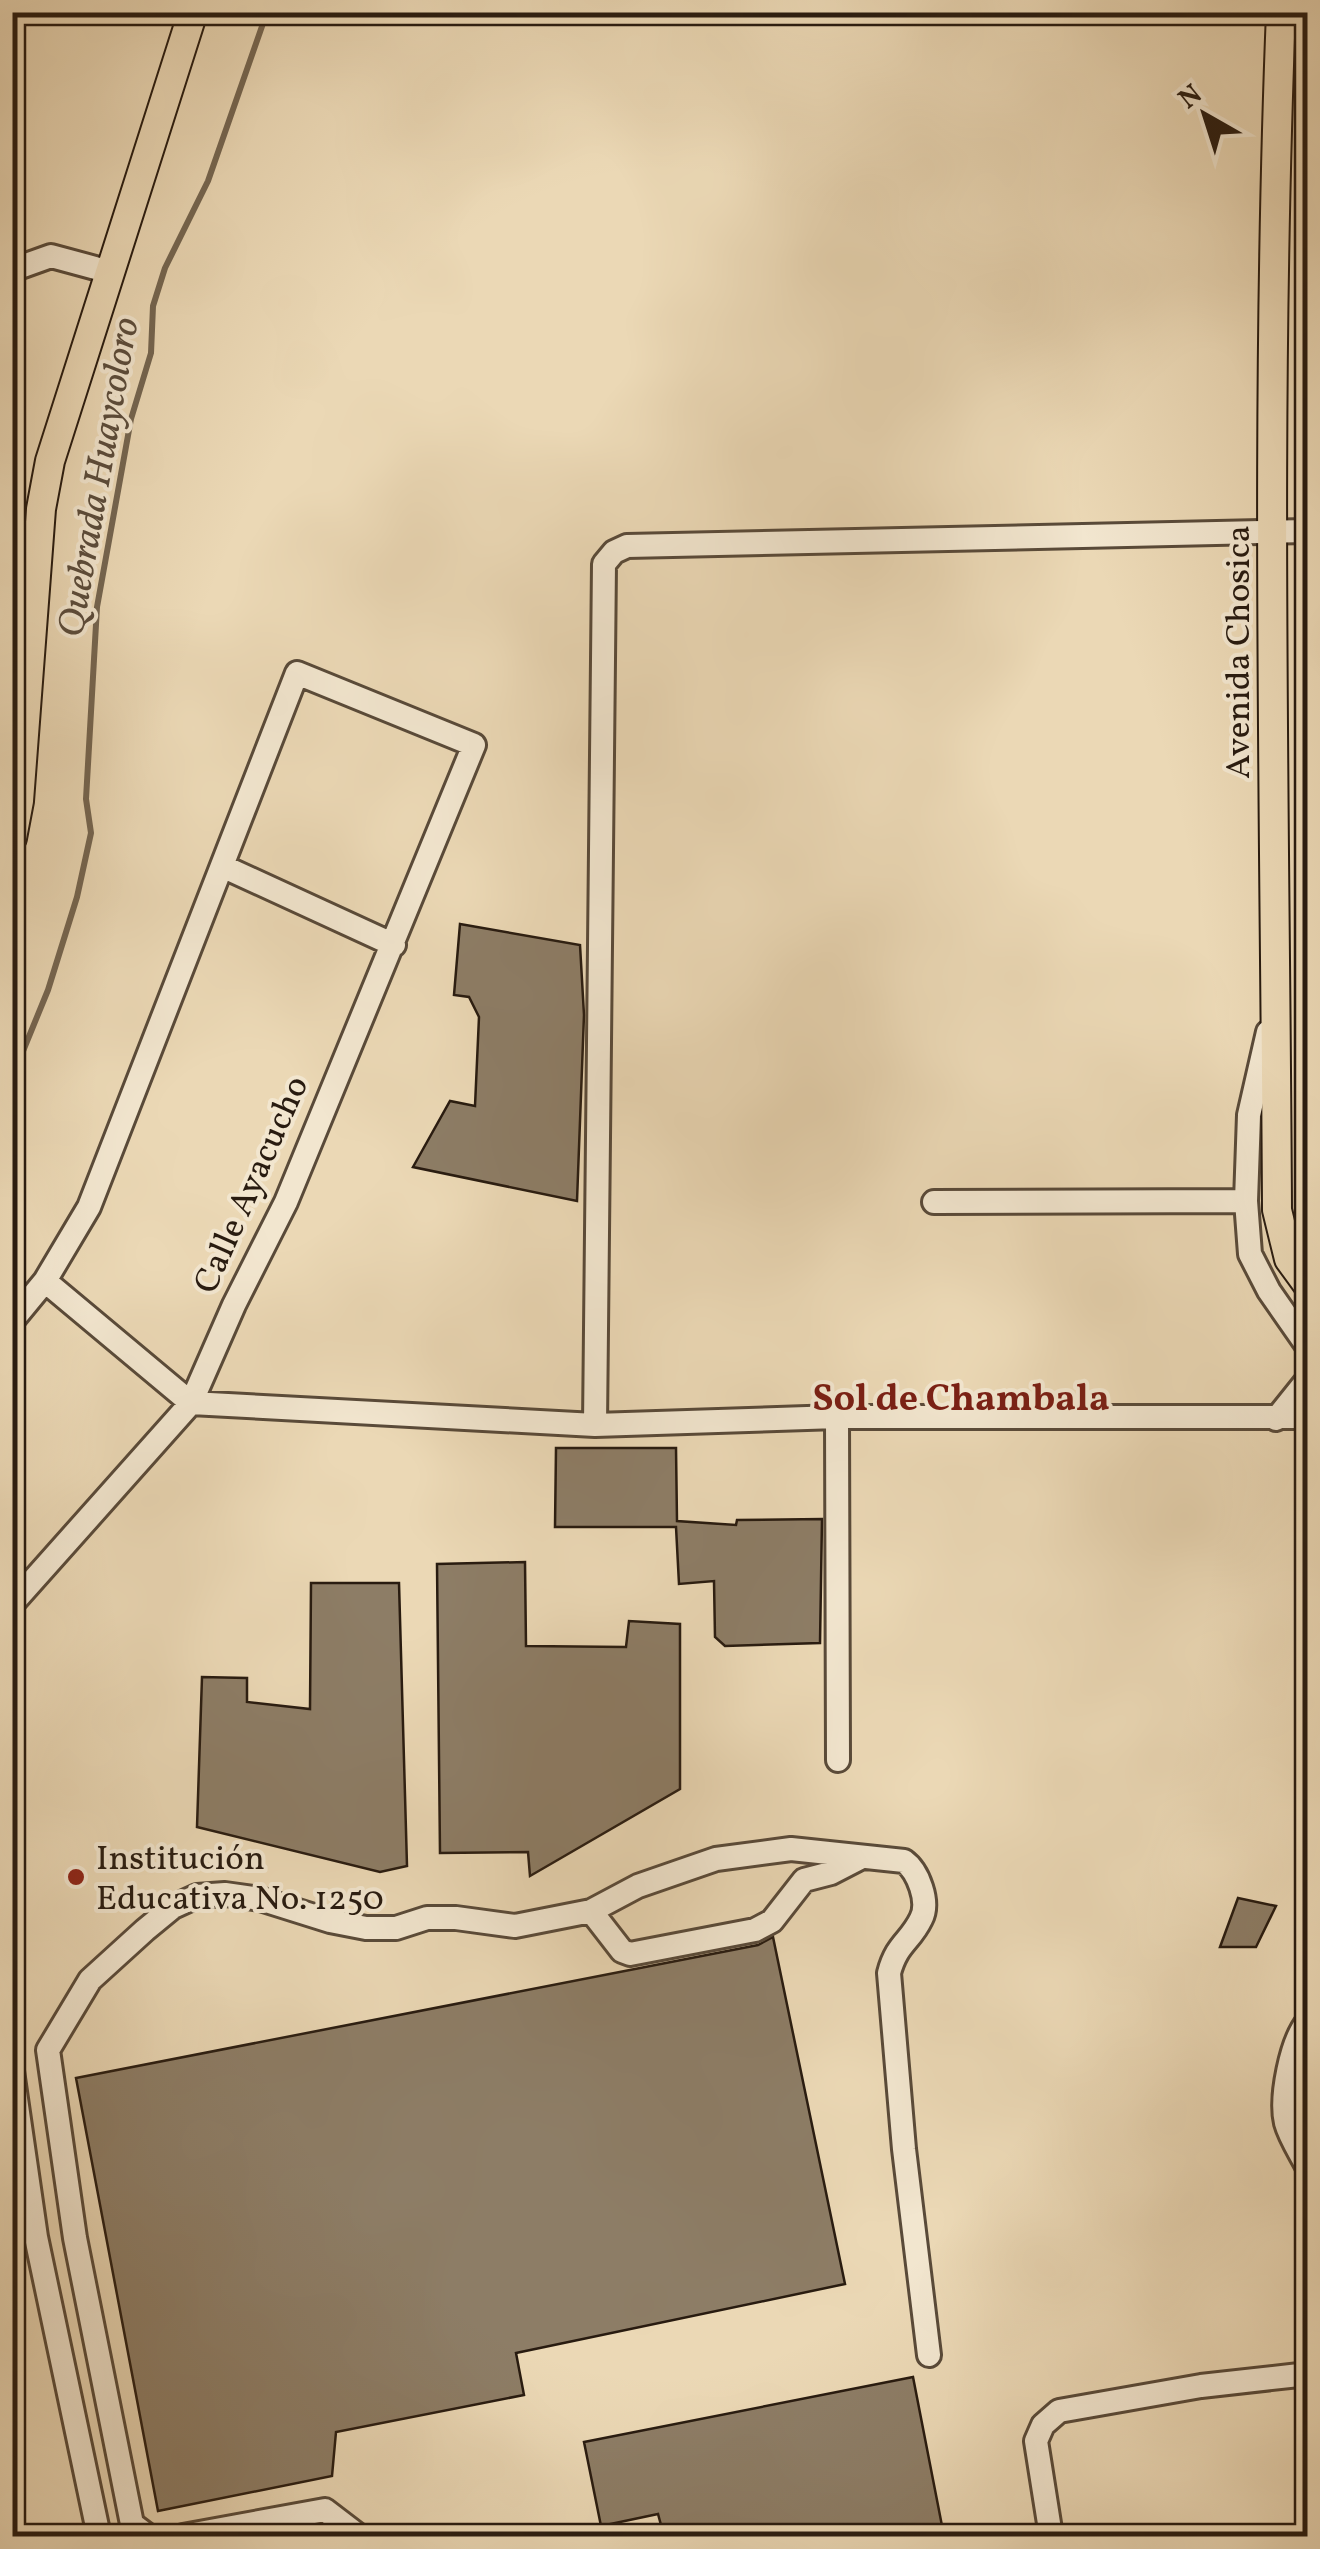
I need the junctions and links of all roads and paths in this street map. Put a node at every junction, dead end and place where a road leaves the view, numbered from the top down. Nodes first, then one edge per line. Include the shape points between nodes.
1 (193, 12) edge
2 (1281, 12) edge
3 (12, 270) edge
4 (110, 272) junction
5 (1274, 531) junction
6 (1308, 531) edge
7 (12, 838) edge
8 (222, 866) junction
9 (394, 945) junction
10 (1276, 1000) junction
11 (1246, 1201) junction
12 (934, 1202) dead end
13 (44, 1281) junction
14 (1308, 1284) edge
15 (12, 1321) edge
16 (1308, 1347) edge
17 (1308, 1379) edge
18 (191, 1403) junction
19 (838, 1417) junction
20 (1308, 1417) edge
21 (1276, 1419) junction
22 (595, 1425) junction
23 (18, 1588) edge
24 (838, 1760) dead end
25 (791, 1849) junction
26 (862, 1857) junction
27 (799, 1887) junction
28 (591, 1910) junction
29 (1308, 2021) edge
30 (12, 2071) edge
31 (1308, 2168) edge
32 (36, 2237) junction
33 (12, 2242) edge
34 (929, 2355) dead end
35 (1307, 2382) edge
36 (98, 2536) edge
37 (148, 2536) edge
38 (183, 2536) edge
39 (359, 2536) edge
40 (1051, 2536) edge

1 - 4 main road
2 - 5 main road, Avenida Chosica
3 - 4 street via 52,256
4 - 7 main road via 41,509
5 - 6 street
5 - 10 main road, Avenida Chosica
5 - 22 street via 627,546 604,564
8 - 9 street
8 - 9 street, Calle Ayacucho via 297,673 474,745
8 - 13 street via 88,1208
9 - 18 street, Calle Ayacucho via 286,1202
10 - 11 street via 1249,1116
10 - 14 main road, Avenida Chosica via 1277,1210 1290,1260
11 - 12 street
11 - 16 street via 1250,1254
13 - 15 street
13 - 18 street
17 - 21 street
18 - 22 street
18 - 23 street, Calle Ayacucho
19 - 21 street
19 - 22 street
19 - 24 street
20 - 21 street
25 - 26 street
25 - 27 street
25 - 28 street via 716,1859
26 - 27 street via 810,1876
26 - 34 street via 913,1867 924,1910 894,1952 888,1973
27 - 28 street via 766,1926 630,1954
28 - 37 street via 515,1926 427,1918 366,1928 260,1899 197,1896 173,1907 90,1980 48,2050 75,2238 128,2505 132,2524
29 - 31 street via 1299,2032 1284,2097 1286,2125
30 - 32 street
32 - 33 street
32 - 36 street
35 - 40 street via 1201,2386 1060,2411 1036,2441
38 - 39 street via 325,2510

